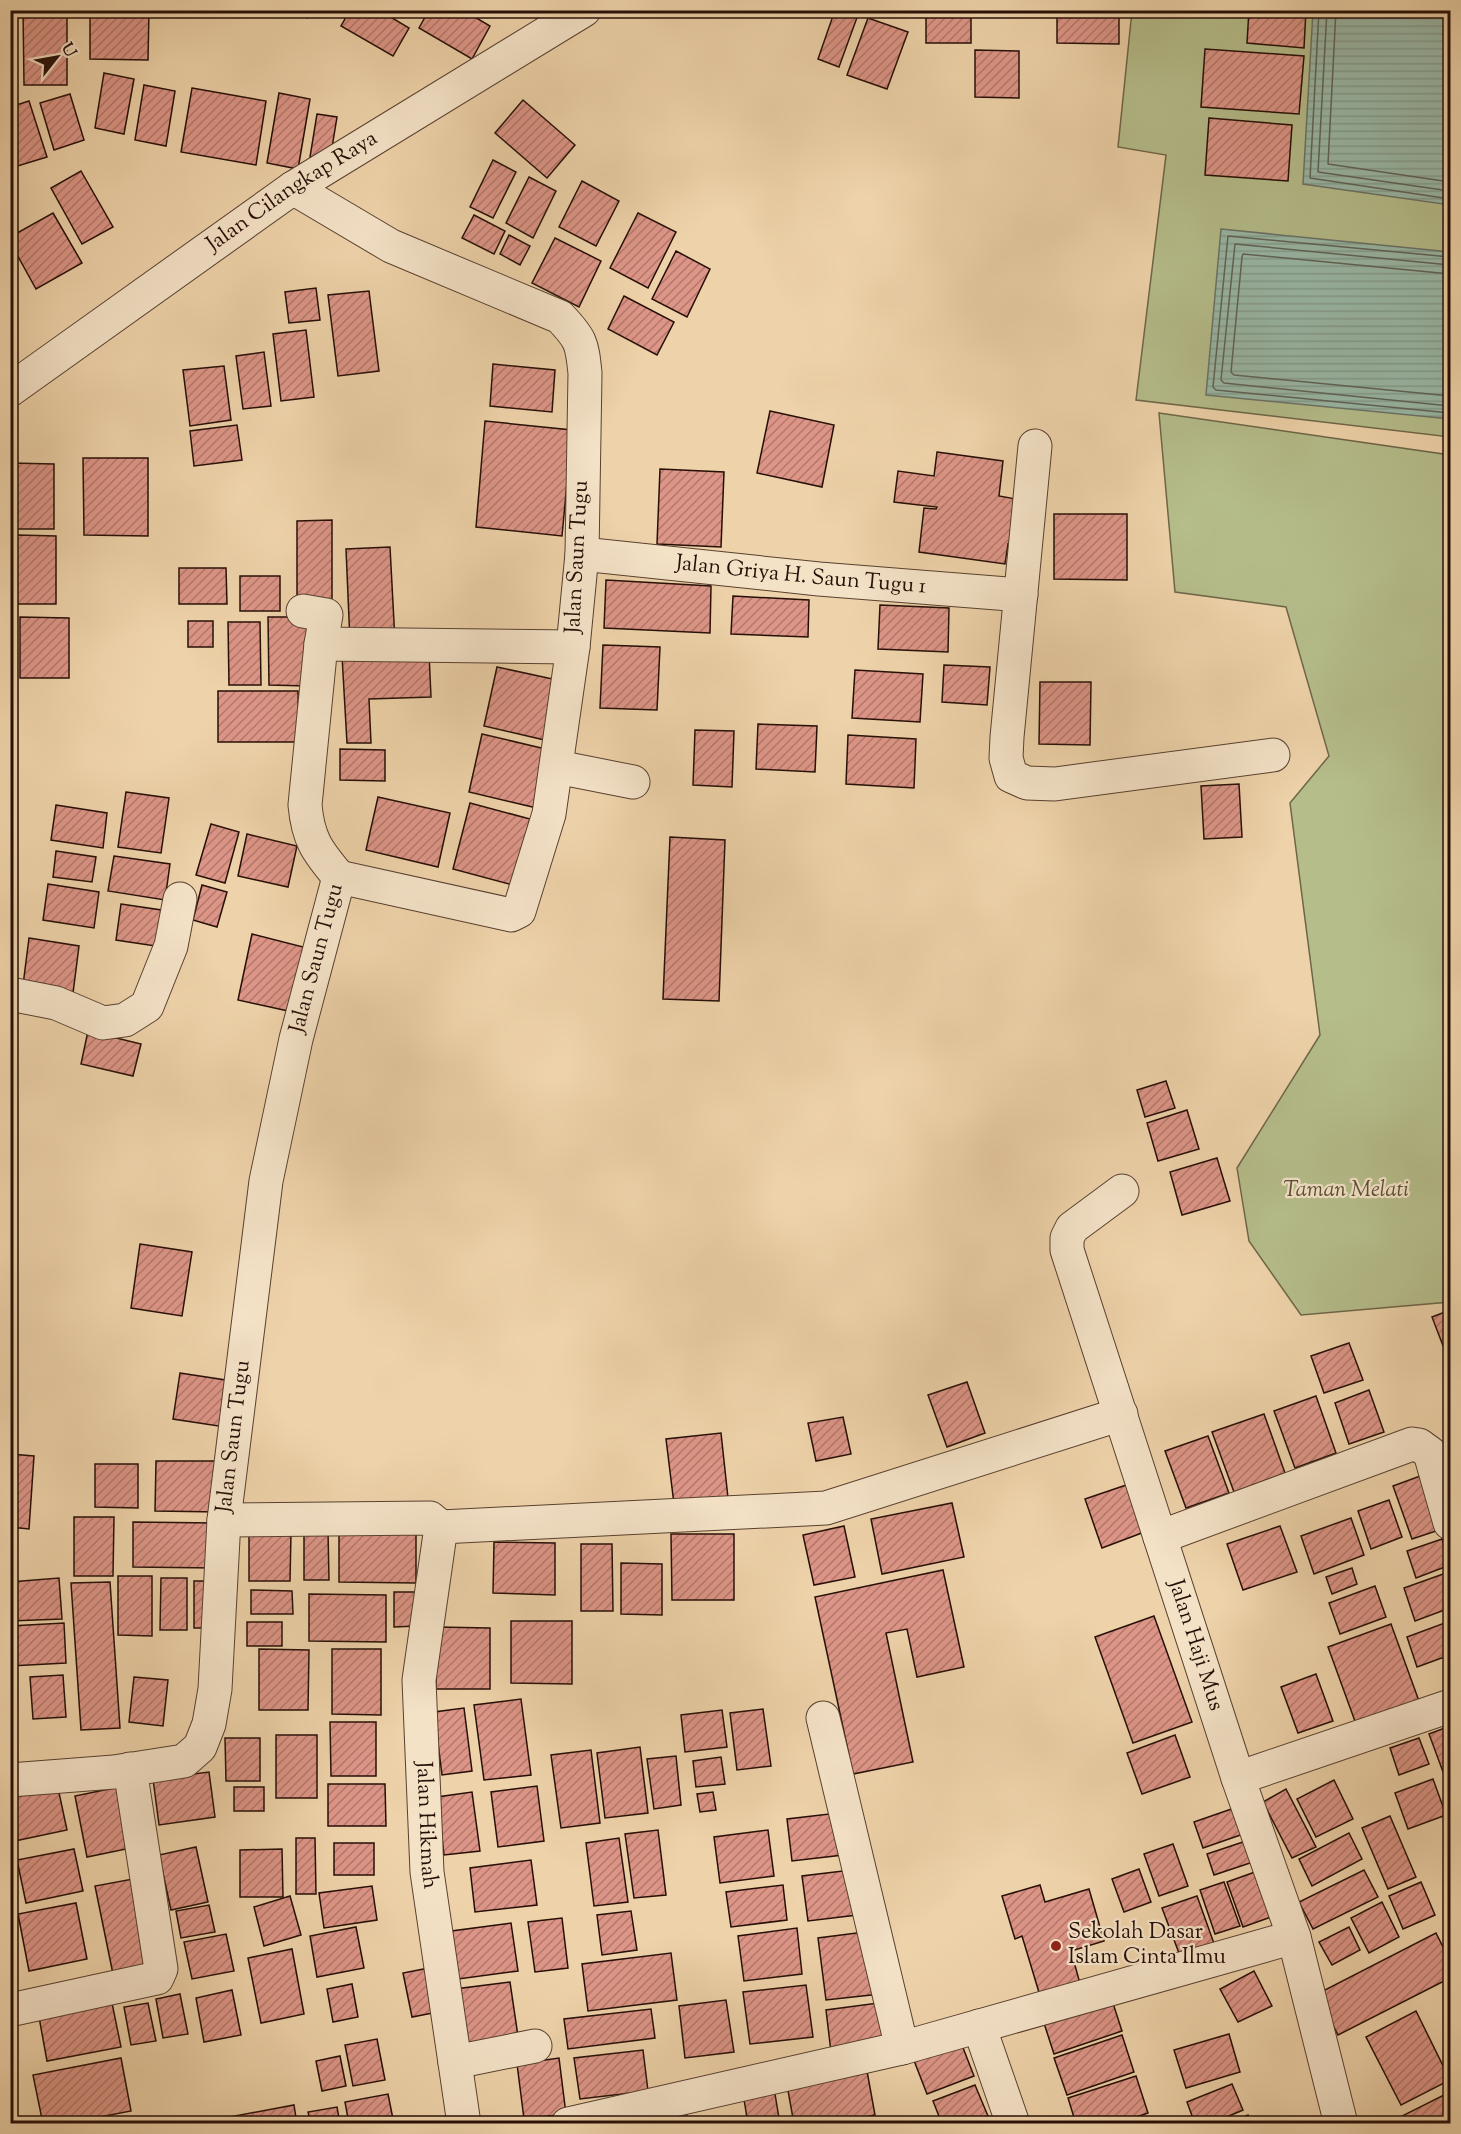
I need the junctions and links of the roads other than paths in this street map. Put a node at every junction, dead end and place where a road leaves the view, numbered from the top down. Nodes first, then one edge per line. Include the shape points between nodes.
1 (584, 10) edge
2 (293, 188) junction
3 (10, 390) edge
4 (1035, 446) dead end
5 (582, 554) junction
6 (1021, 595) junction
7 (303, 611) dead end
8 (321, 644) junction
9 (573, 647) junction
10 (1274, 756) dead end
11 (557, 767) junction
12 (633, 782) dead end
13 (339, 877) junction
14 (180, 899) dead end
15 (10, 994) edge
16 (1122, 1191) dead end
17 (1121, 1414) junction
18 (224, 1520) junction
19 (1450, 1522) edge
20 (441, 1527) junction
21 (1160, 1537) junction
22 (1450, 1706) edge
23 (823, 1718) dead end
24 (130, 1769) junction
25 (1238, 1778) junction
26 (10, 1780) edge
27 (1294, 1937) junction
28 (10, 2010) edge
29 (979, 2026) junction
30 (535, 2046) dead end
31 (902, 2048) junction
32 (454, 2062) junction
33 (464, 2124) edge
34 (568, 2124) edge
35 (1013, 2124) edge
36 (1341, 2124) edge

1 - 2 street, Jalan Cilangkap Raya
2 - 3 street, Jalan Cilangkap Raya
2 - 5 street, Jalan Saun Tugu via 391,246 560,317 576,334 585,373
4 - 6 street
5 - 6 street, Jalan Griya H. Saun Tugu 1
5 - 9 street, Jalan Saun Tugu
6 - 10 street via 1007,737 1006,758 1011,776 1027,783 1055,784
7 - 8 street via 326,615
8 - 9 street
8 - 13 street via 304,805 306,825 317,850
9 - 11 street, Jalan Saun Tugu
11 - 12 street
11 - 13 street, Jalan Saun Tugu via 549,814 516,913
13 - 18 street, Jalan Saun Tugu via 296,1039 266,1181
14 - 15 street via 171,946 147,1006 125,1020 102,1023 56,1003
16 - 17 street, Jalan Haji Mus via 1072,1228 1067,1238 1067,1250
17 - 20 street via 826,1508
17 - 21 street, Jalan Haji Mus
18 - 20 street via 430,1518
18 - 24 street, Jalan Saun Tugu via 209,1724 200,1747 184,1761
19 - 21 street via 1430,1453 1412,1444
20 - 32 street, Jalan Hikmah via 419,1680 427,1872
21 - 25 street, Jalan Haji Mus
22 - 25 street
23 - 31 street
24 - 26 street, Jalan Saun Tugu
24 - 28 street via 161,1969 158,1978
25 - 27 street, Jalan Haji Mus
27 - 29 street
27 - 36 street, Jalan Haji Mus
29 - 31 street
29 - 35 street
30 - 32 street
31 - 34 street
32 - 33 street, Jalan Hikmah

